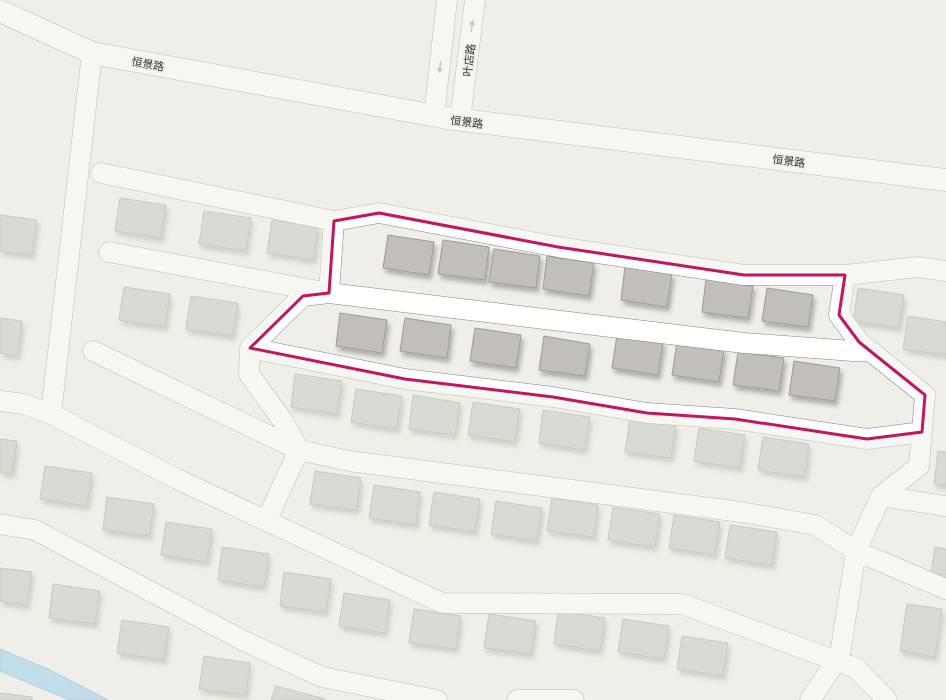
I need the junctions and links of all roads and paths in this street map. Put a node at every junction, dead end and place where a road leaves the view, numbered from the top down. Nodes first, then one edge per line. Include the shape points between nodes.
1 (447, 0) edge
2 (475, 0) edge
3 (0, 11) edge
4 (92, 53) junction
5 (434, 116) junction
6 (460, 120) junction
7 (101, 173) dead end
8 (946, 180) edge
9 (334, 221) junction
10 (109, 252) dead end
11 (946, 271) edge
12 (845, 275) junction
13 (329, 293) junction
14 (250, 348) junction
15 (93, 351) dead end
16 (869, 351) junction
17 (0, 401) edge
18 (51, 414) junction
19 (922, 432) junction
20 (299, 450) junction
21 (881, 496) junction
22 (946, 506) edge
23 (266, 521) junction
24 (0, 524) edge
25 (856, 551) junction
26 (946, 589) edge
27 (836, 660) junction
28 (437, 700) edge
29 (517, 700) edge
30 (574, 700) edge
31 (810, 700) edge
32 (887, 700) edge

1 -> 5 street
6 -> 2 street, 叶店路
3 - 4 street, 恒景路
4 - 5 street, 恒景路
4 - 18 street
5 - 6 street, 恒景路
6 - 8 street, 恒景路
7 - 9 street
9 - 12 street via 379,213 558,247 744,275
9 - 13 street
10 - 13 street
11 - 12 street via 918,267
12 - 16 street via 839,315
13 - 14 street via 303,296
13 - 16 street via 744,342
14 - 19 street via 405,379 553,397 647,413 735,419 867,439
14 - 20 street via 249,374 283,421
15 - 20 street
16 - 19 street via 925,395
17 - 18 street via 24,404
18 - 23 street via 175,478
19 - 21 street via 919,466
20 - 23 street
20 - 25 street via 349,461 733,511 815,525
21 - 22 street
21 - 25 street
23 - 27 street via 442,603 682,604
24 - 28 street via 35,530 244,641 322,677
25 - 26 street
25 - 27 street via 840,655
27 - 31 street
27 - 32 street via 856,668
29 - 30 street

